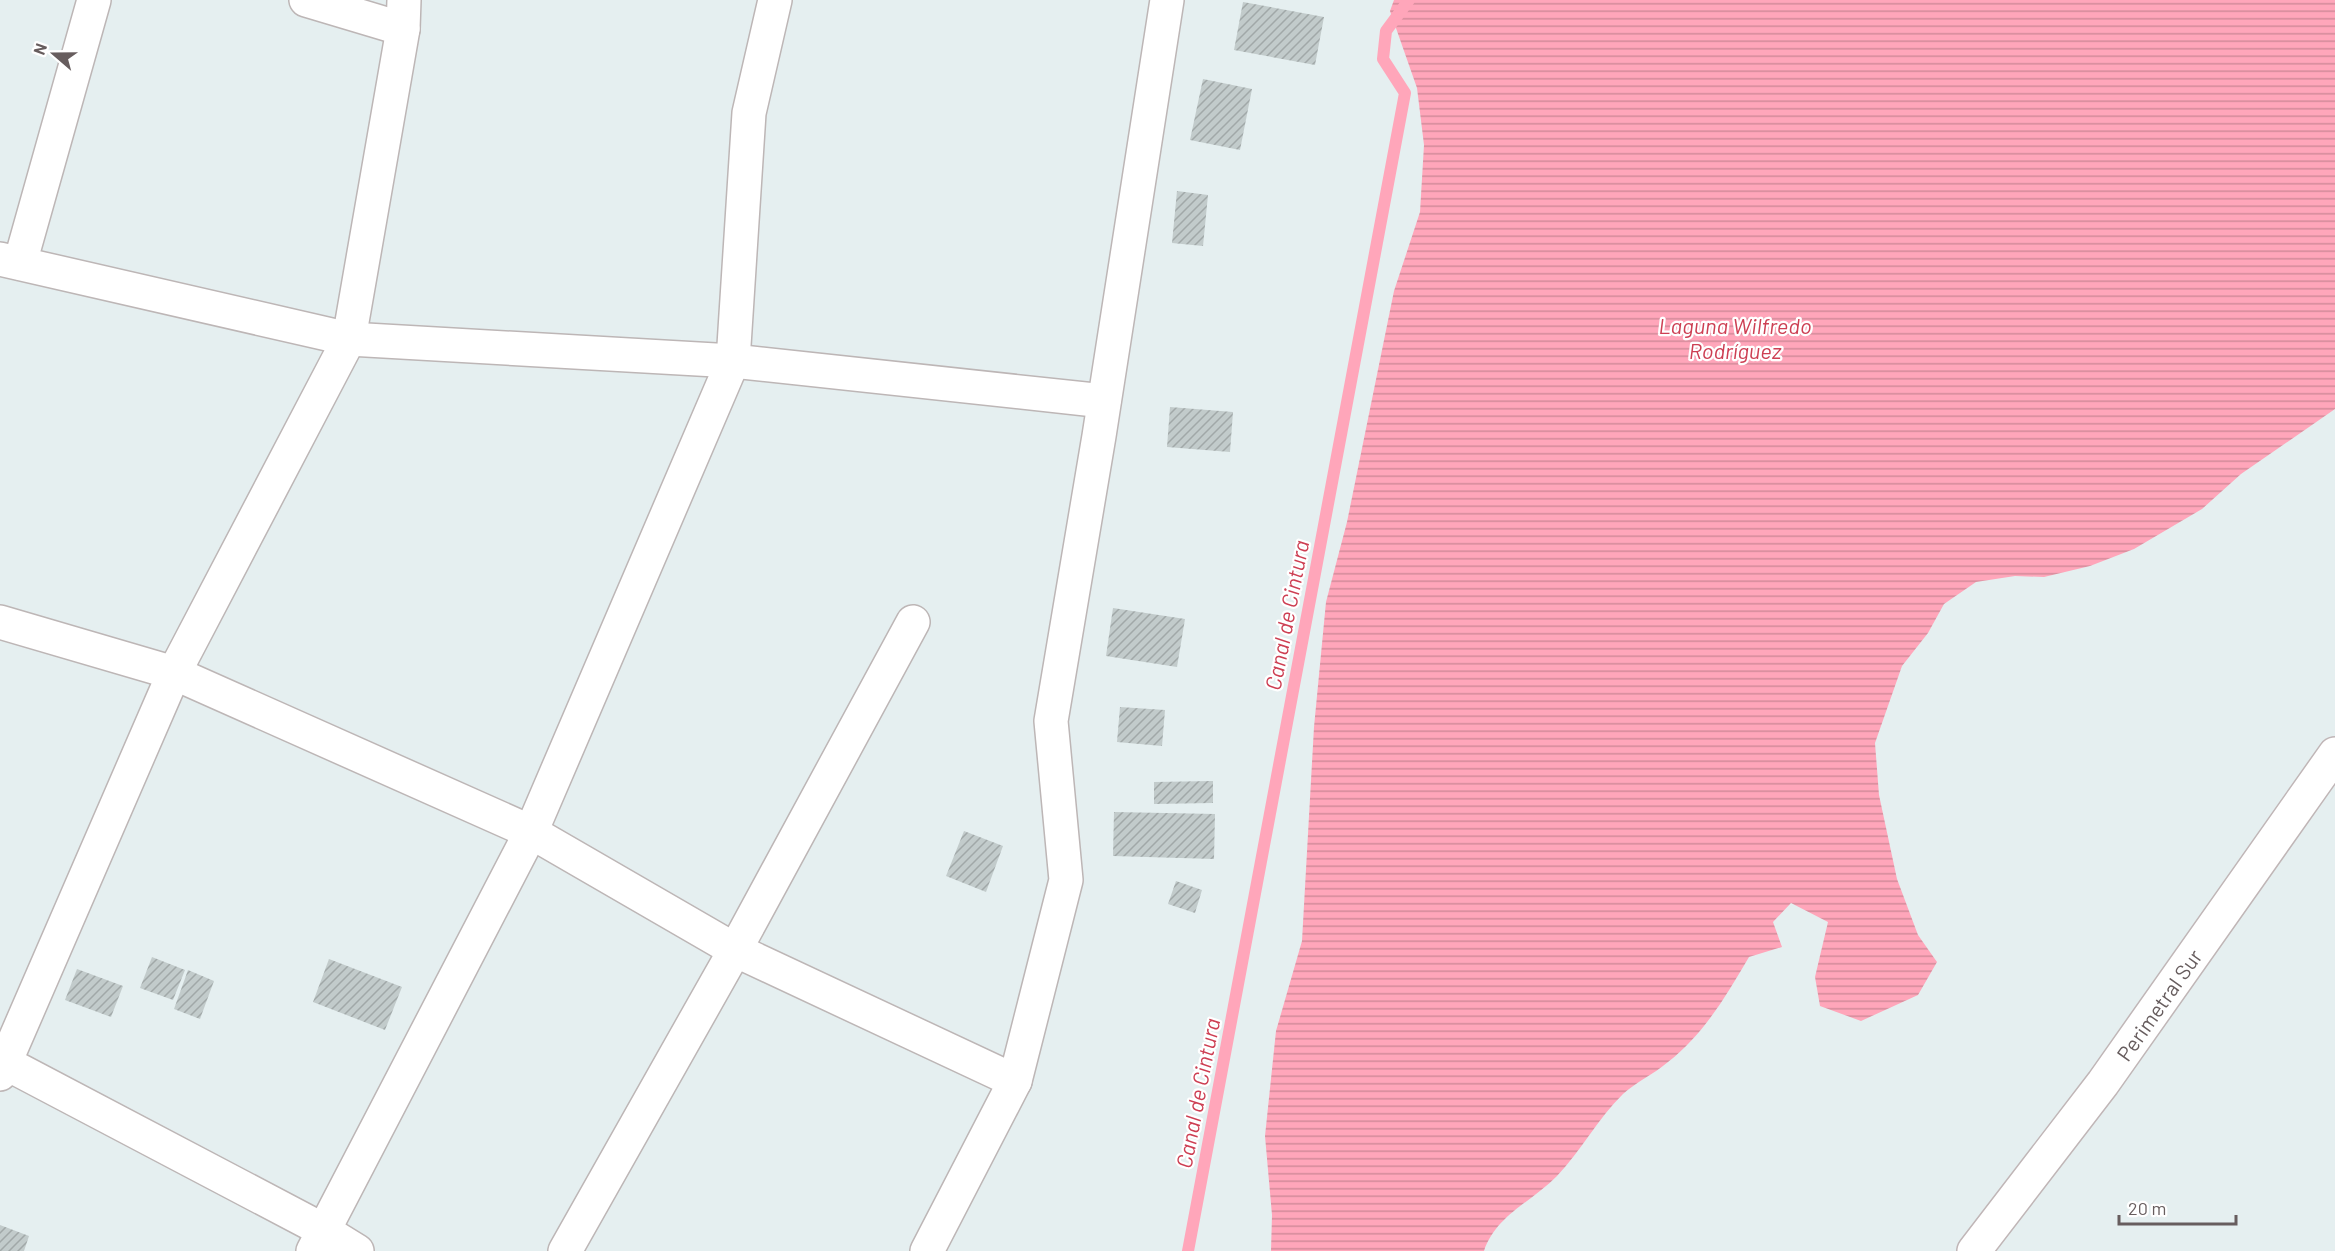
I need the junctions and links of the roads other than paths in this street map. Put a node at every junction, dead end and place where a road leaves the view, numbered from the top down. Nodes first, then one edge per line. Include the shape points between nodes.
1 (94, 0) edge
2 (306, 0) edge
3 (776, 0) edge
4 (1167, 0) edge
5 (404, 14) edge
6 (10, 261) edge
7 (349, 339) junction
8 (733, 361) junction
9 (1104, 401) junction
10 (0, 622) edge
11 (913, 622) dead end
12 (174, 673) junction
13 (2335, 754) edge
14 (531, 832) junction
15 (735, 950) junction
16 (2, 1066) edge
17 (1015, 1082) junction
18 (318, 1240) edge
19 (357, 1251) edge
20 (565, 1251) edge
21 (927, 1251) edge
22 (1974, 1251) edge

1 - 6 street
2 - 5 street
3 - 8 street via 749,113
4 - 9 street
5 - 7 street
6 - 7 street
7 - 8 street
7 - 12 street
8 - 9 street
8 - 14 street
9 - 17 street via 1052,721 1066,880
10 - 12 street
11 - 15 street
12 - 14 street
12 - 16 street
13 - 22 street, Perimetral Sur via 2103,1083
14 - 15 street
14 - 18 street
15 - 17 street
15 - 20 street
16 - 18 street
17 - 21 street
18 - 19 street

